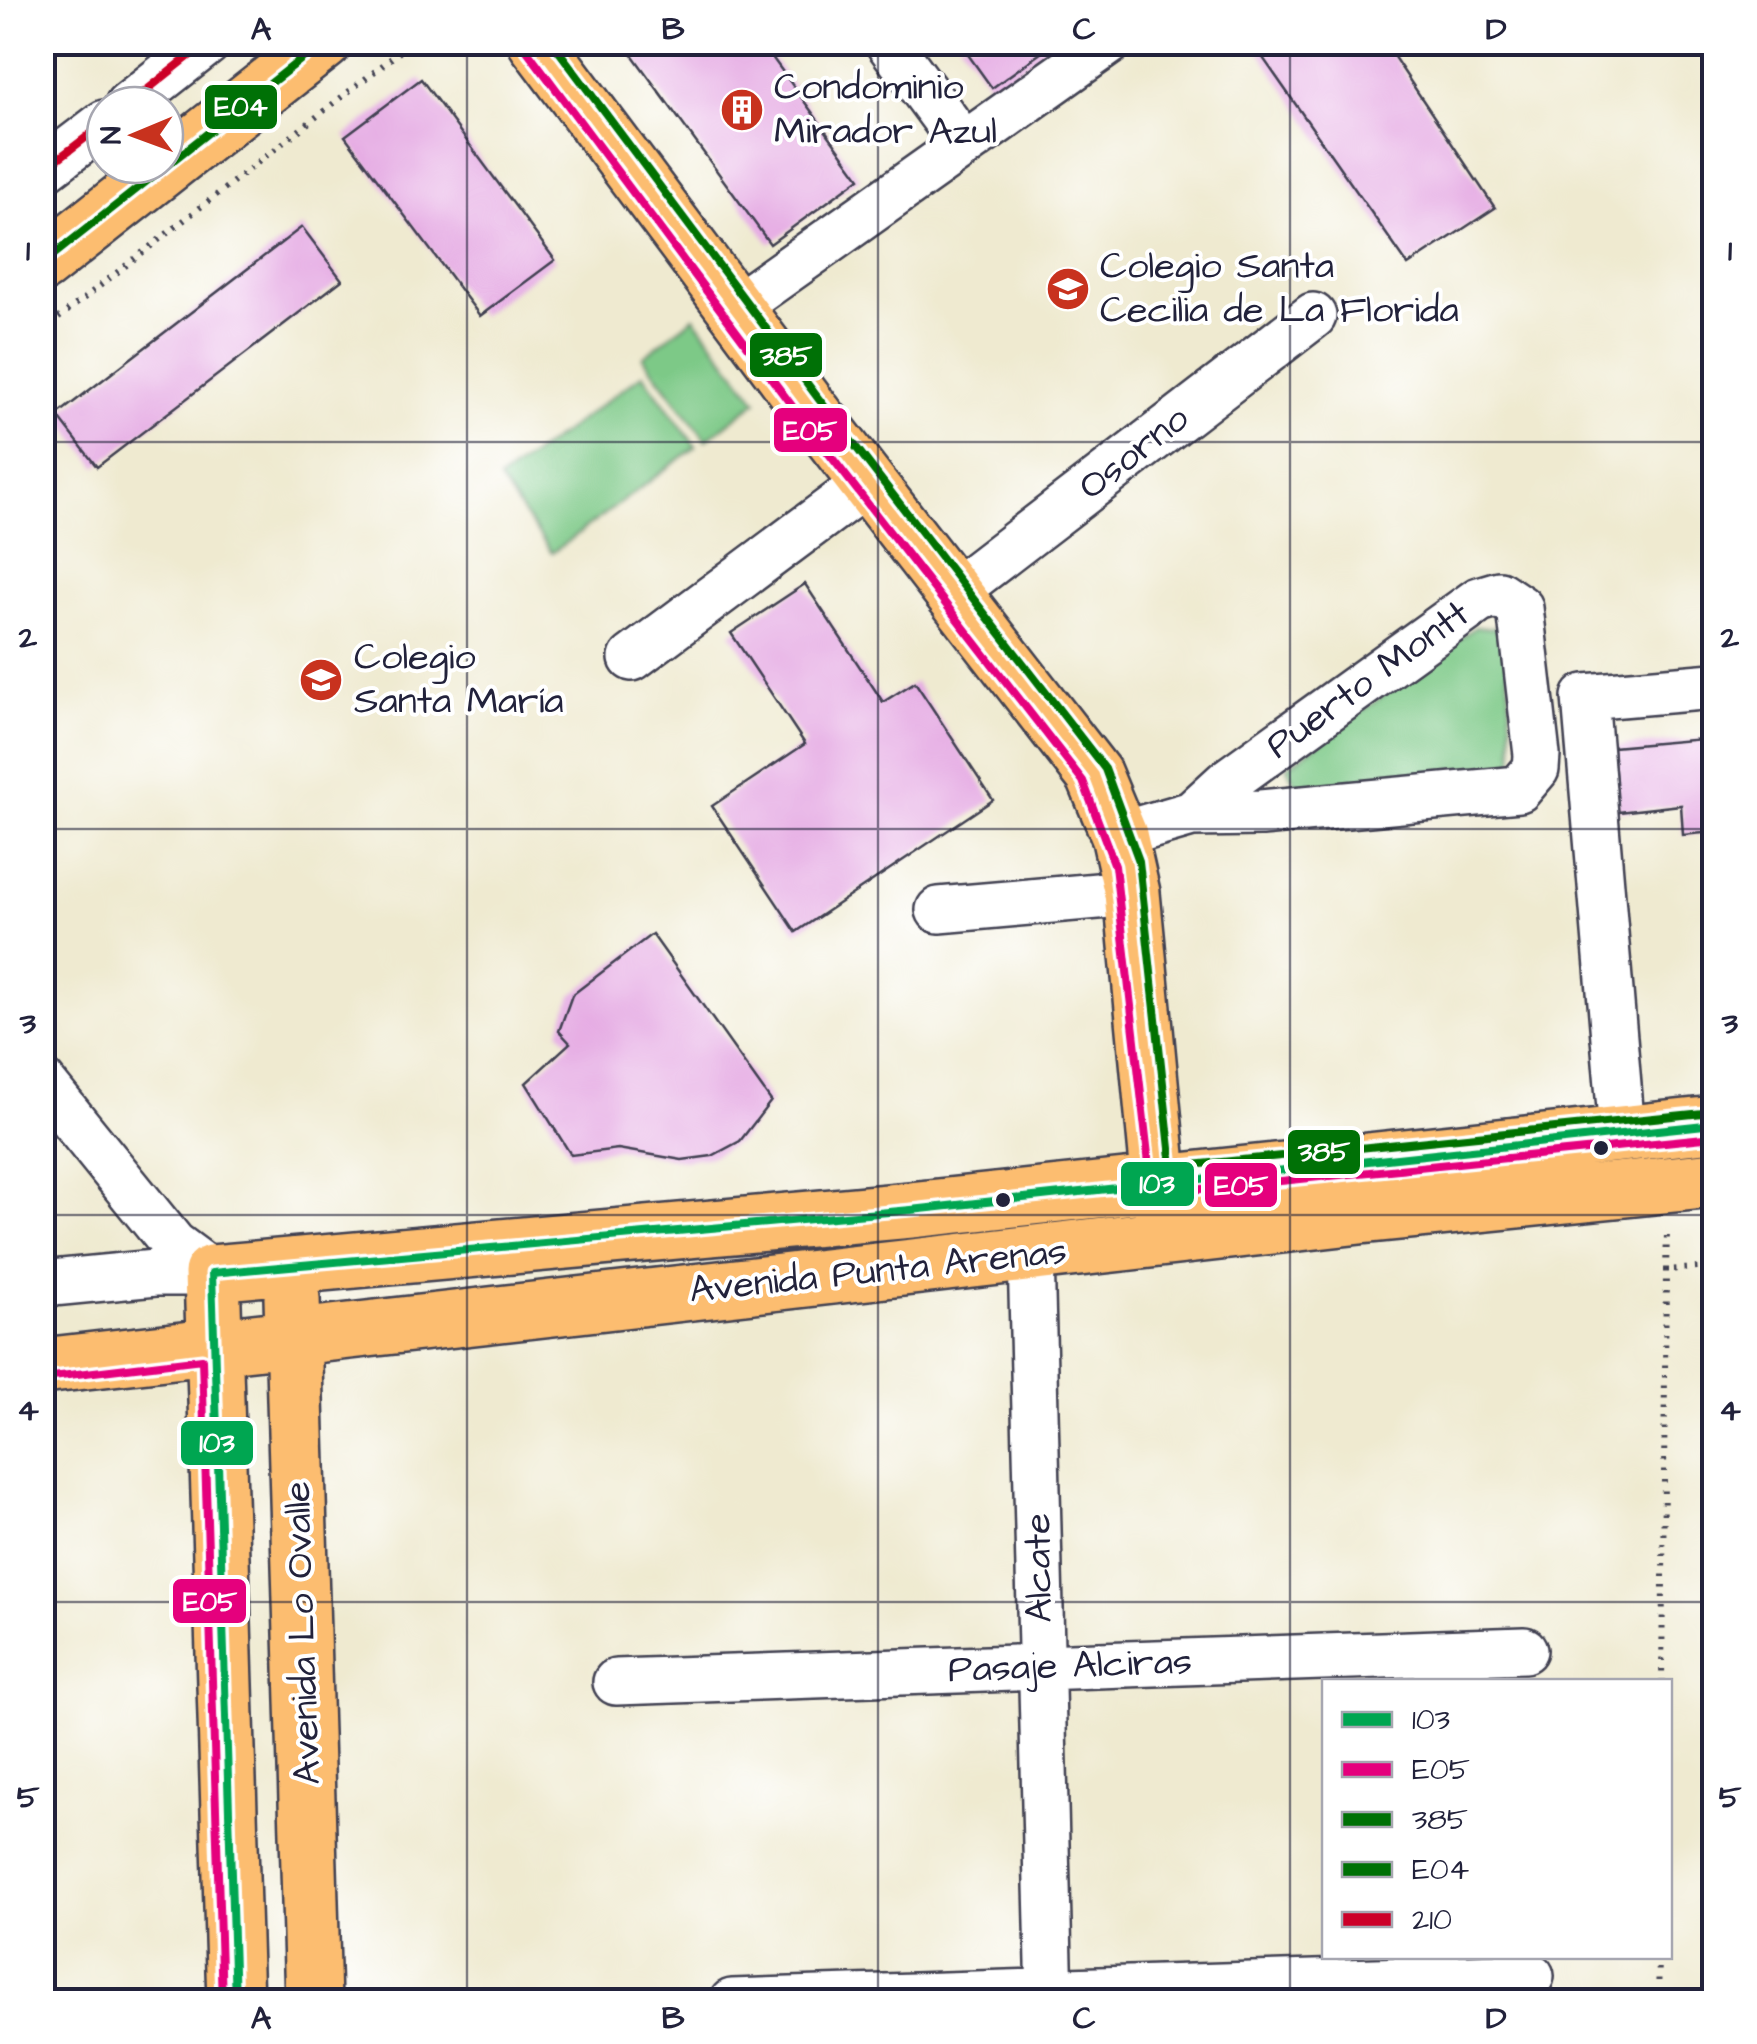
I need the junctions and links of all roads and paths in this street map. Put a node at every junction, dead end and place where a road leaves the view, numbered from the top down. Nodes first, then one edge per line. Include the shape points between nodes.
1 (208, 42) edge
2 (324, 42) edge
3 (536, 42) edge
4 (888, 42) edge
5 (1109, 42) edge
6 (402, 50) dead end
7 (153, 85) edge
8 (85, 138) edge
9 (964, 145) junction
10 (43, 170) edge
11 (42, 264) edge
12 (734, 308) junction
13 (1312, 316) dead end
14 (42, 331) edge
15 (868, 482) junction
16 (955, 590) junction
17 (632, 658) dead end
18 (1714, 686) edge
19 (1192, 814) junction
20 (1119, 834) junction
21 (1132, 894) junction
22 (938, 910) dead end
23 (42, 1082) edge
24 (1714, 1124) edge
25 (1622, 1132) junction
26 (1161, 1180) junction
27 (1714, 1180) edge
28 (1164, 1239) junction
29 (1031, 1254) junction
30 (290, 1266) junction
31 (1714, 1267) edge
32 (212, 1273) junction
33 (42, 1284) edge
34 (294, 1336) junction
35 (214, 1346) junction
36 (42, 1366) edge
37 (1524, 1650) dead end
38 (1042, 1667) junction
39 (1662, 1679) edge
40 (616, 1682) dead end
41 (1659, 1959) edge
42 (1530, 1976) dead end
43 (1050, 1996) edge
44 (234, 2002) edge
45 (313, 2002) edge
46 (732, 2002) edge
47 (1658, 2002) edge

1 - 7 street
2 - 11 main road
3 - 12 main road
4 - 9 street
5 - 9 street
6 - 14 path
8 - 10 street
9 - 12 street
12 - 15 main road
13 - 16 street, Osorno
15 - 16 main road
15 - 17 street
16 - 20 main road via 1094,775
18 - 25 street via 1585,697
19 - 19 street, Puerto Montt via 1519,789 1536,769 1537,755 1520,608 1499,594 1479,600
19 - 20 street, Puerto Montt
20 - 21 main road
21 - 22 street
21 - 26 main road
23 - 32 street via 173,1244
24 - 25 main road, Avenida Punta Arenas
25 - 26 main road, Avenida Punta Arenas
26 - 28 main road
26 - 30 main road, Avenida Punta Arenas via 912,1210
27 - 28 main road, Avenida Punta Arenas
28 - 29 main road, Avenida Punta Arenas
29 - 34 main road, Avenida Punta Arenas
29 - 38 street, Alcate
30 - 32 main road, Avenida Punta Arenas
30 - 34 main road, Avenida Lo Ovalle
31 - 39 path via 1666,1270
32 - 33 street, Avenida Punta Arenas
32 - 35 main road
34 - 35 main road, Avenida Punta Arenas
34 - 45 main road, Avenida Lo Ovalle
35 - 36 main road, Avenida Punta Arenas
35 - 44 main road
37 - 38 street, Pasaje Alciras
38 - 40 street, Pasaje Alciras
38 - 43 street, Alcate
41 - 47 path
42 - 43 street
43 - 46 street

